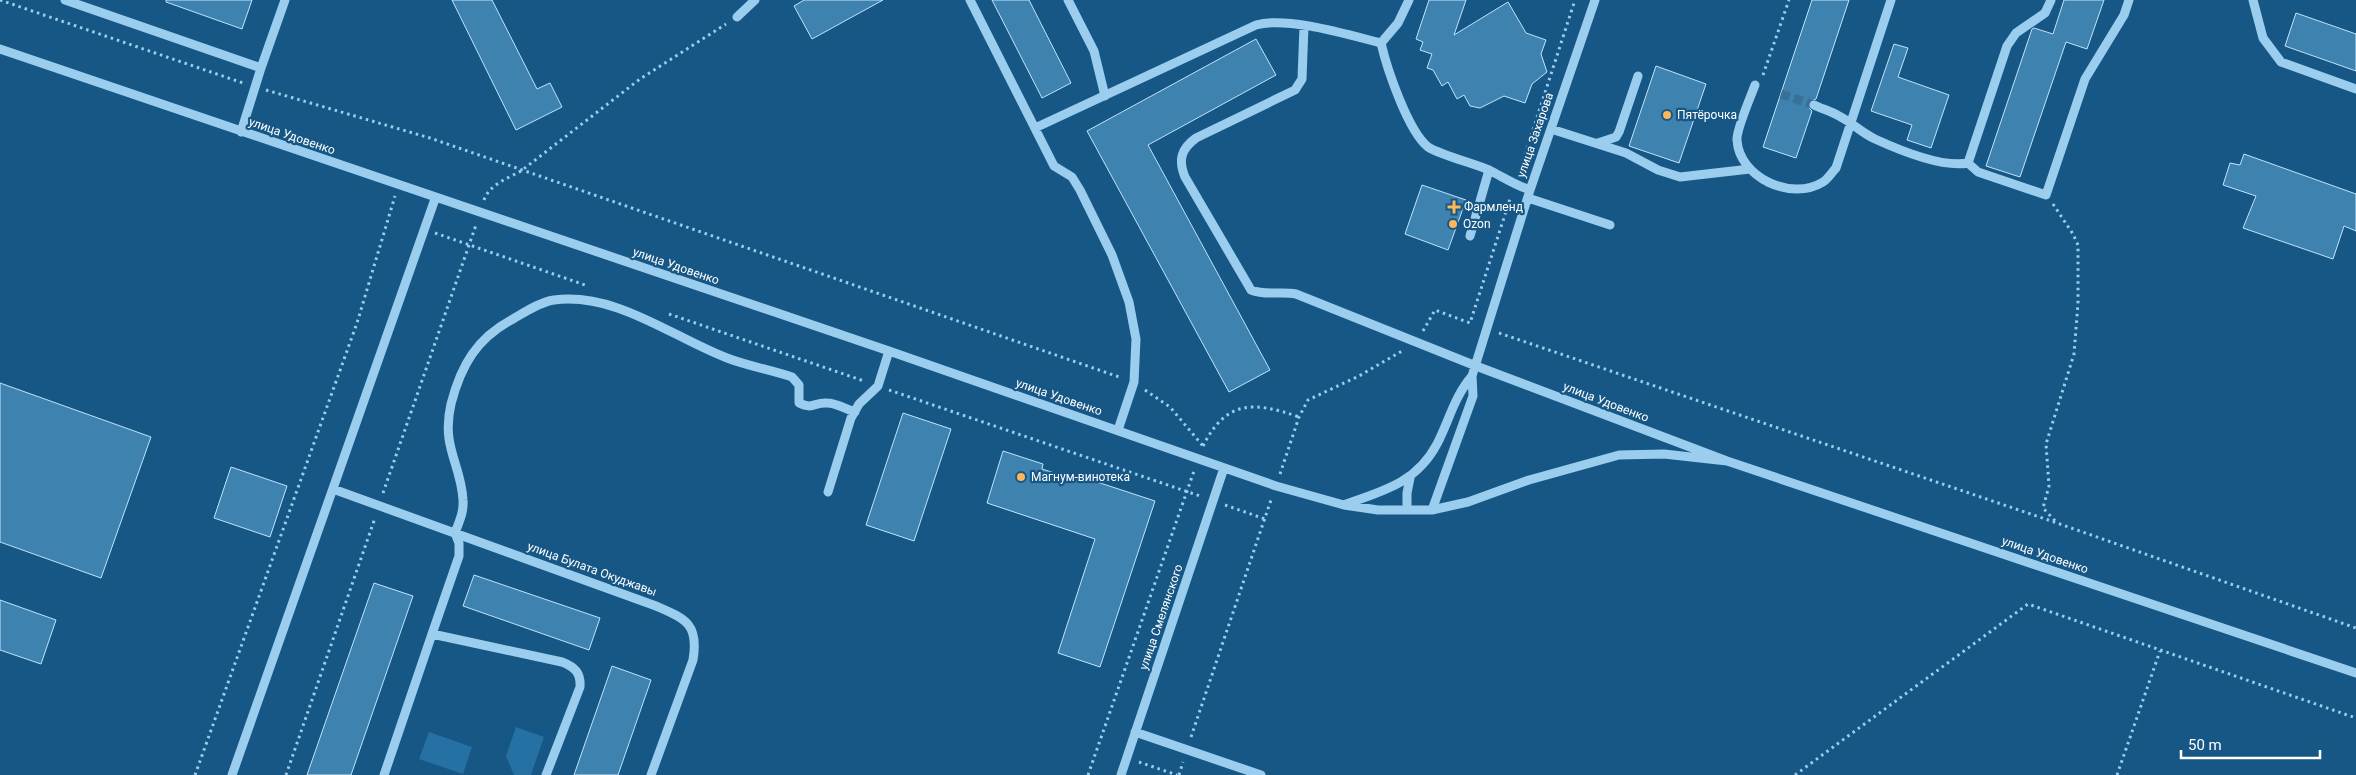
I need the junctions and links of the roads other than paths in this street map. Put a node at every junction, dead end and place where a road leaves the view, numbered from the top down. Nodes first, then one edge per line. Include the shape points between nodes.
1 (65, 0) edge
2 (285, 0) edge
3 (755, 0) edge
4 (970, 0) edge
5 (1068, 0) edge
6 (1409, 0) edge
7 (1595, 0) edge
8 (1891, 0) edge
9 (2050, 0) edge
10 (2129, 0) edge
11 (2252, 0) edge
12 (737, 17) dead end
13 (1304, 26) junction
14 (1381, 43) junction
15 (0, 49) edge
16 (261, 68) junction
17 (1638, 76) dead end
18 (1755, 85) dead end
19 (2356, 89) edge
20 (1105, 96) junction
21 (1814, 105) tunnel mouth
22 (1851, 124) junction
23 (1035, 128) junction
24 (1551, 129) junction
25 (241, 132) junction
26 (1598, 143) junction
27 (1968, 163) junction
28 (1489, 170) junction
29 (1750, 170) junction
30 (1529, 194) junction
31 (435, 199) junction
32 (1610, 225) dead end
33 (1470, 236) dead end
34 (889, 351) junction
35 (1476, 366) junction
36 (1472, 376) junction
37 (855, 412) junction
38 (1118, 430) junction
39 (1727, 461) junction
40 (1224, 468) junction
41 (1410, 478) junction
42 (334, 489) junction
43 (828, 492) dead end
44 (1344, 505) junction
45 (1407, 510) junction
46 (1432, 510) junction
47 (455, 533) junction
48 (432, 634) junction
49 (2356, 673) edge
50 (1135, 732) junction
51 (232, 775) edge
52 (384, 775) edge
53 (546, 775) edge
54 (651, 775) edge
55 (1121, 775) edge
56 (1261, 775) edge

1 - 16 street
2 - 16 street
3 - 12 street
4 - 23 street
5 - 20 street via 1094,51
6 - 14 street via 1398,23
7 - 24 street, улица Захарова
8 - 22 street
9 - 27 street via 2045,13 2016,33 2007,46
10 - 27 street via 2124,15 2085,79 2046,195 1978,172
11 - 19 street via 2263,38 2281,62
13 - 14 street
13 - 20 street via 1268,21 1256,24
13 - 35 street, улица Удовенко via 1302,79 1295,90 1196,138 1186,145 1181,167 1251,290 1261,294 1283,291 1296,294
14 - 28 street via 1416,132 1429,147
15 - 25 street, улица Удовенко
16 - 25 street
17 - 26 street via 1619,132 1616,137
18 - 29 street via 1737,138 1742,162
20 - 23 street
21 - 22 street
22 - 27 street via 1873,138 1943,163
22 - 29 street via 1836,168 1822,182 1801,189 1786,188 1757,177
23 - 38 street via 1054,166 1072,178 1080,190 1112,255 1129,302 1136,339 1134,382
24 - 26 street
24 - 30 street, улица Захарова
25 - 31 street, улица Удовенко
26 - 29 street via 1680,177
28 - 30 street
28 - 33 street
30 - 32 street
30 - 35 street, улица Захарова
31 - 34 street, улица Удовенко
31 - 42 street
34 - 37 street via 878,386
34 - 38 street, улица Удовенко
35 - 36 street, улица Захарова
35 - 39 street, улица Удовенко
36 - 41 street, улица Захарова via 1460,390 1428,459
36 - 46 street via 1473,396
37 - 43 street
37 - 47 street via 829,402 814,407 800,403 799,385 792,377 726,358 608,306 580,299 552,300 498,327 475,348 461,372 447,425 463,500
38 - 40 street, улица Удовенко
39 - 46 street, улица Удовенко via 1664,454 1618,454 1468,502
39 - 49 street, улица Удовенко
40 - 44 street, улица Удовенко
40 - 50 street, улица Смелянского
41 - 44 street via 1383,492
41 - 45 street
42 - 47 street, улица Булата Окуджавы
42 - 51 street
44 - 45 street, улица Удовенко
45 - 46 street, улица Удовенко
47 - 48 street via 459,556
47 - 54 street, улица Булата Окуджавы via 656,606 676,615 692,628 696,642 693,660
48 - 52 street
48 - 53 street via 562,662 577,670 581,678 580,687
50 - 55 street, улица Смелянского
50 - 56 street

